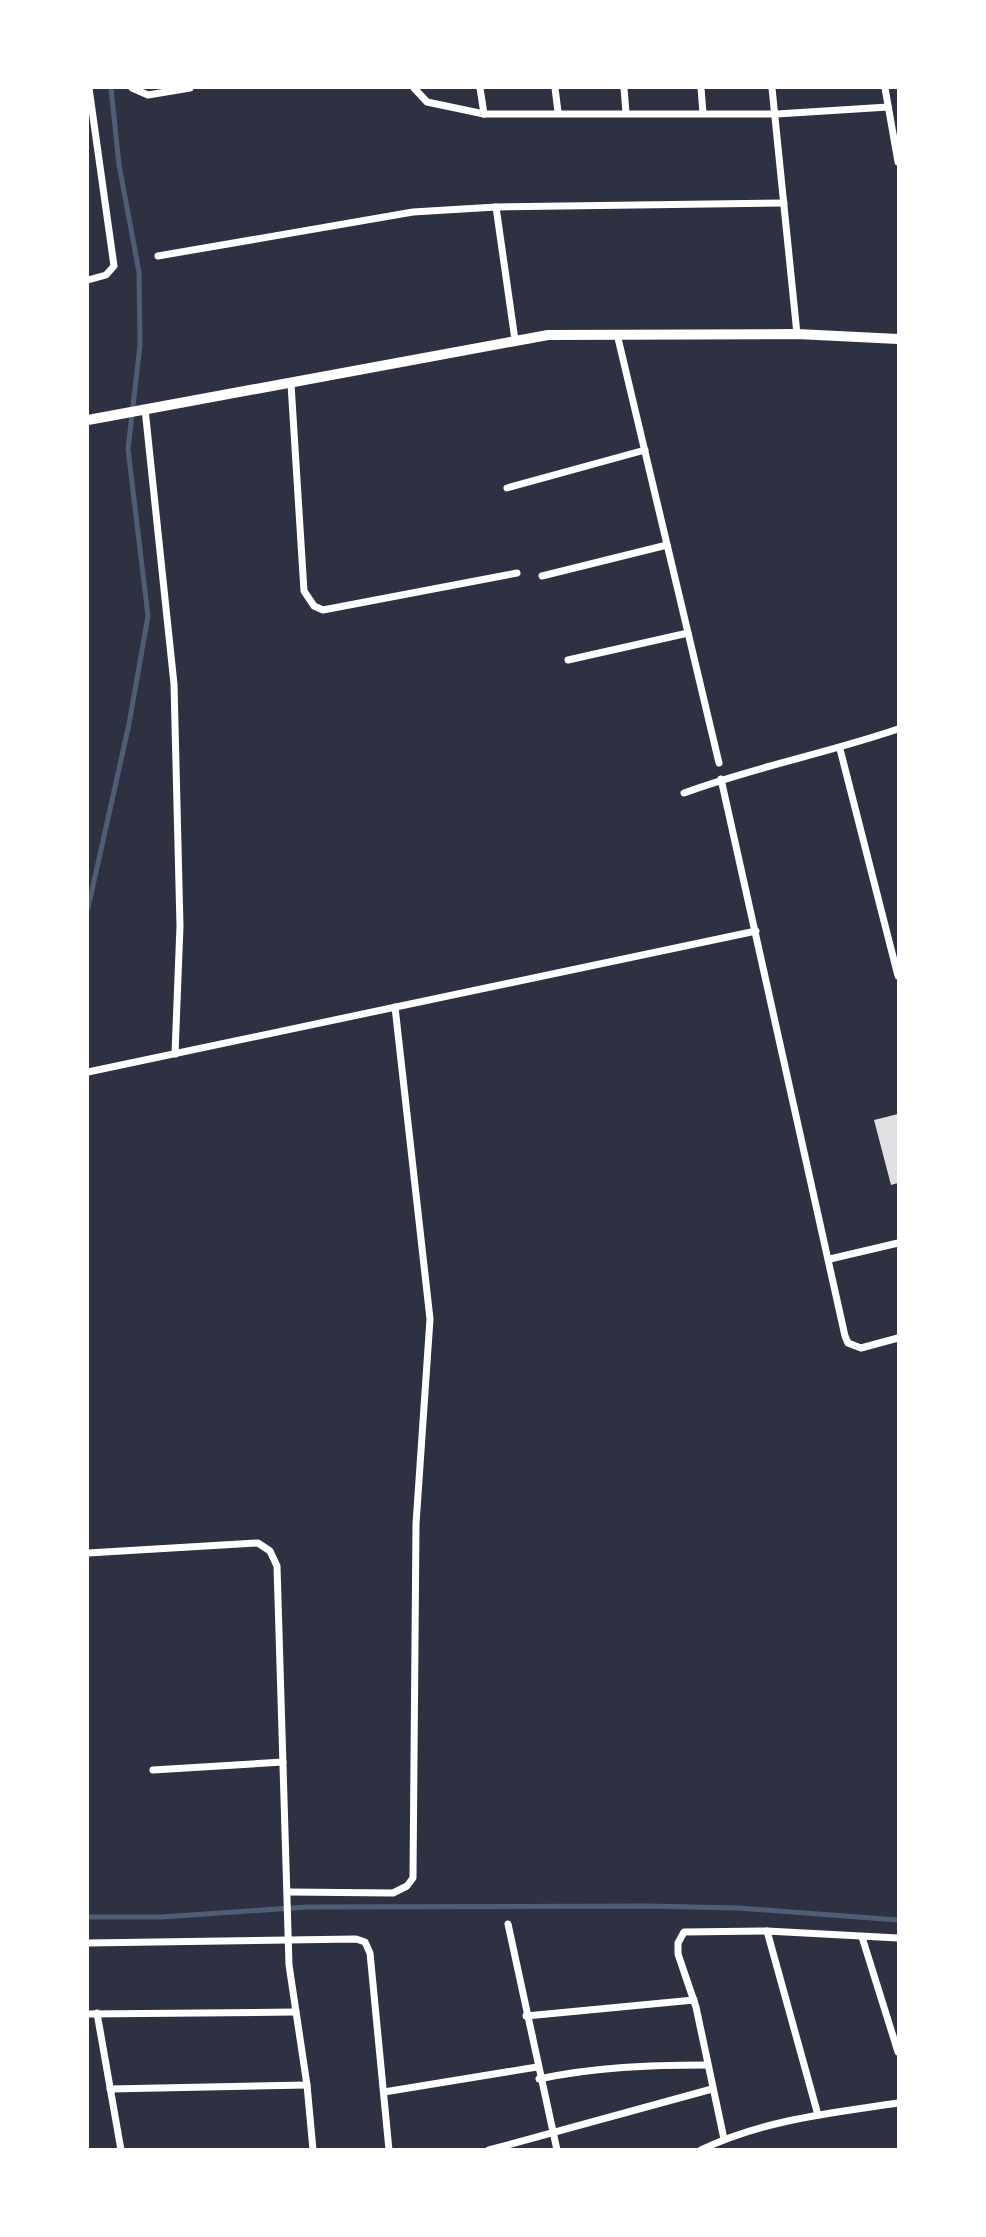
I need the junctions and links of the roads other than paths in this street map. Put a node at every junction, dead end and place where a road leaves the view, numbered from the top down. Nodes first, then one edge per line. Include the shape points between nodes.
1 (89, 88) edge
2 (132, 88) edge
3 (190, 88) edge
4 (414, 88) edge
5 (480, 88) edge
6 (555, 88) edge
7 (624, 88) edge
8 (701, 88) edge
9 (772, 88) edge
10 (885, 88) edge
11 (888, 107) junction
12 (558, 112) junction
13 (626, 113) junction
14 (704, 113) junction
15 (484, 114) junction
16 (777, 114) junction
17 (898, 162) edge
18 (783, 204) junction
19 (496, 207) junction
20 (158, 256) dead end
21 (88, 280) edge
22 (617, 334) junction
23 (797, 334) junction
24 (898, 339) edge
25 (515, 340) junction
26 (291, 384) junction
27 (145, 409) junction
28 (91, 419) edge
29 (645, 450) junction
30 (507, 488) dead end
31 (667, 545) junction
32 (517, 573) dead end
33 (542, 576) dead end
34 (688, 633) junction
35 (568, 660) dead end
36 (898, 729) edge
37 (840, 748) junction
38 (719, 763) dead end
39 (721, 779) junction
40 (684, 793) dead end
41 (755, 930) junction
42 (898, 976) edge
43 (395, 1007) junction
44 (175, 1054) junction
45 (88, 1072) edge
46 (898, 1243) edge
47 (830, 1259) junction
48 (898, 1338) edge
49 (88, 1553) edge
50 (283, 1762) junction
51 (153, 1770) dead end
52 (288, 1895) junction
53 (508, 1924) dead end
54 (766, 1931) junction
55 (862, 1937) junction
56 (290, 1938) junction
57 (898, 1938) edge
58 (88, 1943) edge
59 (694, 2000) junction
60 (296, 2012) junction
61 (97, 2013) junction
62 (88, 2014) edge
63 (526, 2016) junction
64 (898, 2052) edge
65 (707, 2066) junction
66 (537, 2067) junction
67 (539, 2079) junction
68 (307, 2085) junction
69 (712, 2088) junction
70 (110, 2089) junction
71 (384, 2092) junction
72 (898, 2103) edge
73 (818, 2115) junction
74 (552, 2132) junction
75 (724, 2138) junction
76 (121, 2150) edge
77 (313, 2150) edge
78 (389, 2150) edge
79 (489, 2150) edge
80 (556, 2150) edge
81 (701, 2150) edge

1 - 21 street via 114,266 106,275
2 - 3 street via 148,95
4 - 15 street via 427,102
5 - 15 street
6 - 12 street
7 - 13 street
8 - 14 street
9 - 16 street
10 - 11 street
11 - 16 street
11 - 17 street
12 - 13 street
12 - 15 street
13 - 14 street
14 - 16 street
16 - 18 street
18 - 19 street
18 - 23 street
19 - 20 street via 413,212
19 - 25 street
22 - 23 street
22 - 25 street
22 - 29 street
23 - 24 street
25 - 26 street
26 - 27 street
26 - 32 street via 304,591 314,606 323,610
27 - 28 street
27 - 44 street via 174,684 180,926
29 - 30 street
29 - 31 street
31 - 33 street
31 - 34 street
34 - 35 street
34 - 38 street
36 - 37 street
37 - 39 street
37 - 42 street
39 - 40 street
39 - 41 street
41 - 43 street
41 - 47 street
43 - 44 street
43 - 52 street via 430,1319 416,1524 413,1878 393,1893
44 - 45 street
46 - 47 street
47 - 48 street via 848,1343 861,1348
49 - 50 street via 258,1543 270,1551 277,1566
50 - 51 street
50 - 52 street
52 - 56 street
53 - 63 street
54 - 55 street
54 - 59 street via 684,1932 678,1954
54 - 73 street
55 - 57 street
55 - 64 street
56 - 58 street
56 - 60 street
56 - 71 street via 356,1938 368,1947
59 - 63 street
59 - 65 street
60 - 61 street
60 - 68 street
61 - 62 street
61 - 70 street
63 - 66 street
65 - 67 street via 638,2065
65 - 69 street
66 - 67 street
66 - 71 street
67 - 74 street
68 - 70 street
68 - 77 street
69 - 74 street
69 - 75 street
70 - 76 street
71 - 78 street
72 - 73 street
73 - 75 street
74 - 79 street
74 - 80 street
75 - 81 street

